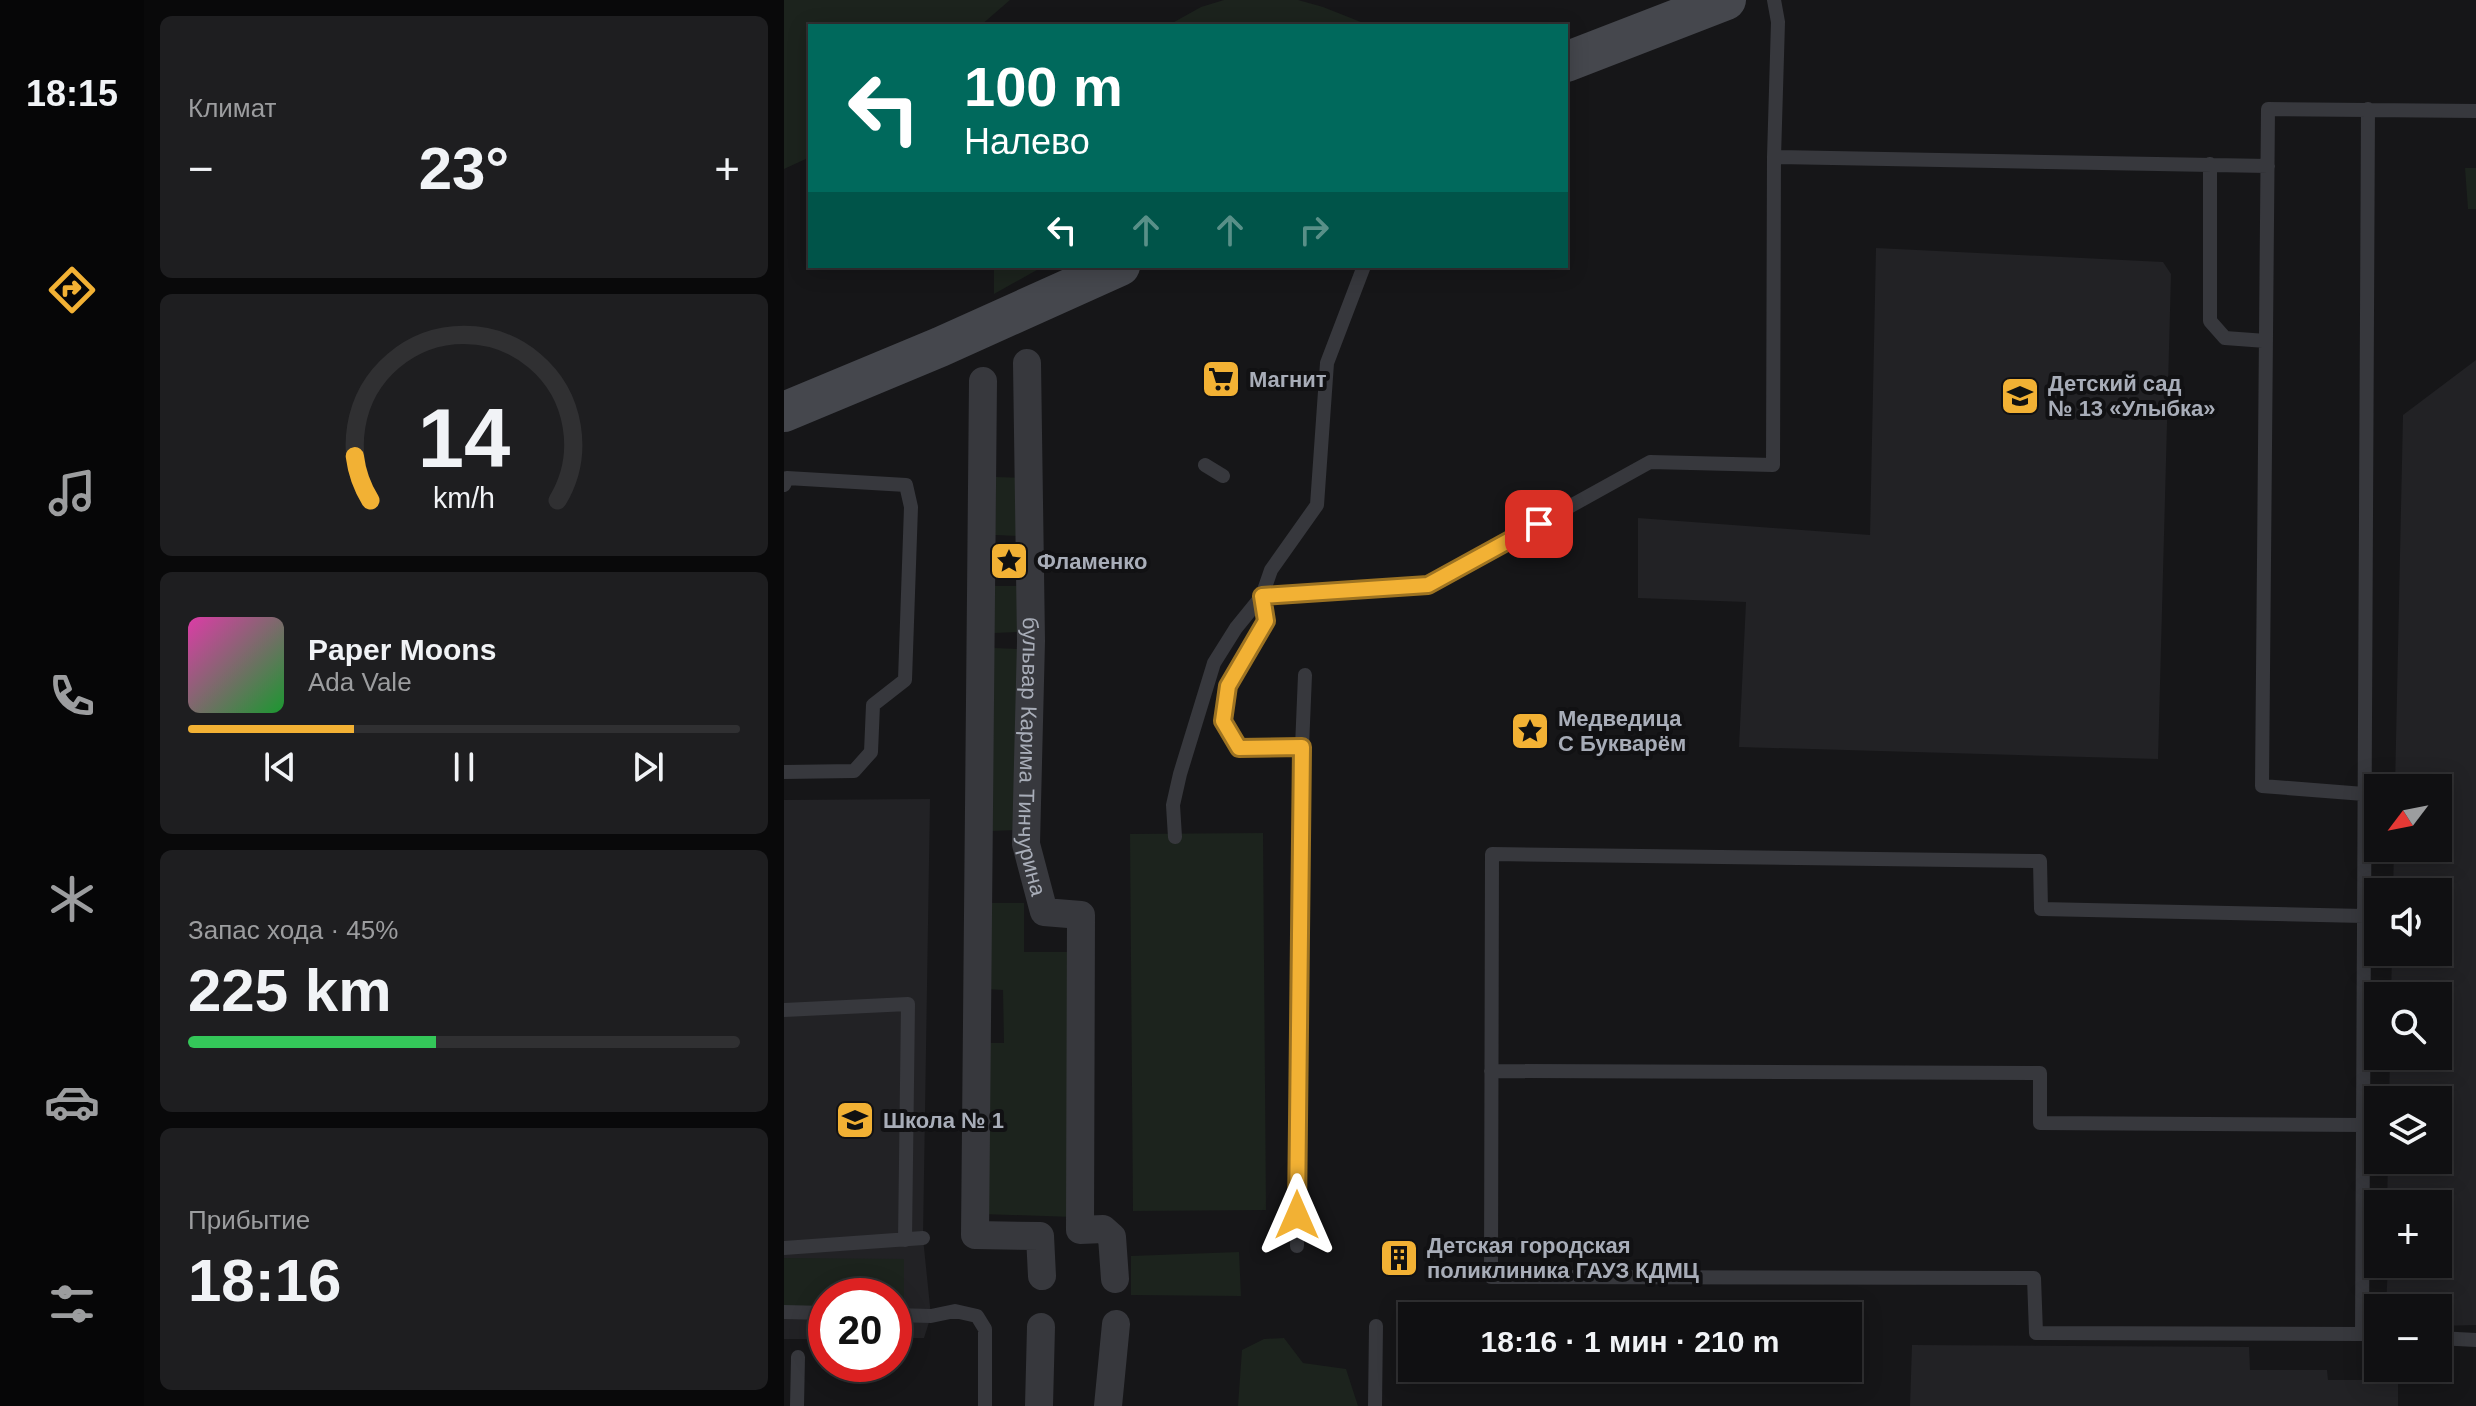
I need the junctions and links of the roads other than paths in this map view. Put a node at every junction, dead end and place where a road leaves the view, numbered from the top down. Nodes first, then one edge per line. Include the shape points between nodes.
1 (1726, 0) edge
2 (1774, 0) edge
3 (1568, 61) edge
4 (2368, 109) junction
5 (2476, 111) edge
6 (1774, 157) junction
7 (2210, 164) junction
8 (2268, 166) junction
9 (1116, 268) edge
10 (1363, 268) edge
11 (2266, 341) junction
12 (1027, 363) dead end
13 (983, 381) dead end
14 (784, 412) edge
15 (1205, 465) dead end
16 (1223, 476) dead end
17 (784, 485) edge
18 (1262, 596) junction
19 (1305, 675) dead end
20 (1302, 747) junction
21 (784, 772) edge
22 (2364, 774) edge
23 (2364, 794) edge
24 (1175, 837) dead end
25 (2364, 916) joint
26 (784, 1010) edge
27 (1491, 1071) junction
28 (2363, 1125) junction
29 (923, 1238) dead end
30 (905, 1240) junction
31 (1297, 1246) dead end
32 (784, 1248) edge
33 (1042, 1276) dead end
34 (1115, 1279) dead end
35 (784, 1312) edge
36 (808, 1313) edge
37 (912, 1315) edge
38 (1116, 1324) dead end
39 (1376, 1326) dead end
40 (1041, 1327) dead end
41 (2362, 1334) joint
42 (2452, 1339) edge
43 (2476, 1340) edge
44 (798, 1357) dead end
45 (797, 1406) edge
46 (985, 1406) edge
47 (1039, 1406) edge
48 (1108, 1406) edge
49 (1375, 1406) edge

1 - 3 main road
2 - 6 lane
4 - 5 lane
4 - 8 lane via 2268,109
4 - 22 lane
6 - 7 lane
6 - 18 lane via 1773,465 1650,462 1428,585
7 - 8 lane
7 - 11 lane via 2210,321 2225,338
8 - 11 lane
9 - 14 main road
10 - 18 lane via 1327,363 1317,505 1271,570
11 - 23 lane via 2262,786
12 - 34 street, бульвар Карима Тинчурина via 1031,641 1026,844 1044,912 1081,915 1080,1230 1103,1229 1112,1237
13 - 33 street via 975,1235 1040,1236
15 - 16 lane
17 - 21 lane via 787,478 906,485 911,507 905,680 873,705 871,752 854,771
18 - 20 lane via 1266,621 1228,686 1223,721 1239,748
18 - 24 lane via 1214,663 1173,805
19 - 20 lane
20 - 31 lane
25 - 27 lane via 2041,909 2040,861 1492,854
25 - 28 lane
26 - 30 lane via 908,1004
27 - 28 lane via 2040,1073 2040,1123
27 - 41 lane via 1491,1277 2034,1278 2036,1333
28 - 41 lane
29 - 30 lane
30 - 32 lane
35 - 36 lane
37 - 46 lane via 955,1311 977,1316 985,1329
38 - 48 street
39 - 49 lane
40 - 47 street
42 - 43 lane
44 - 45 lane

